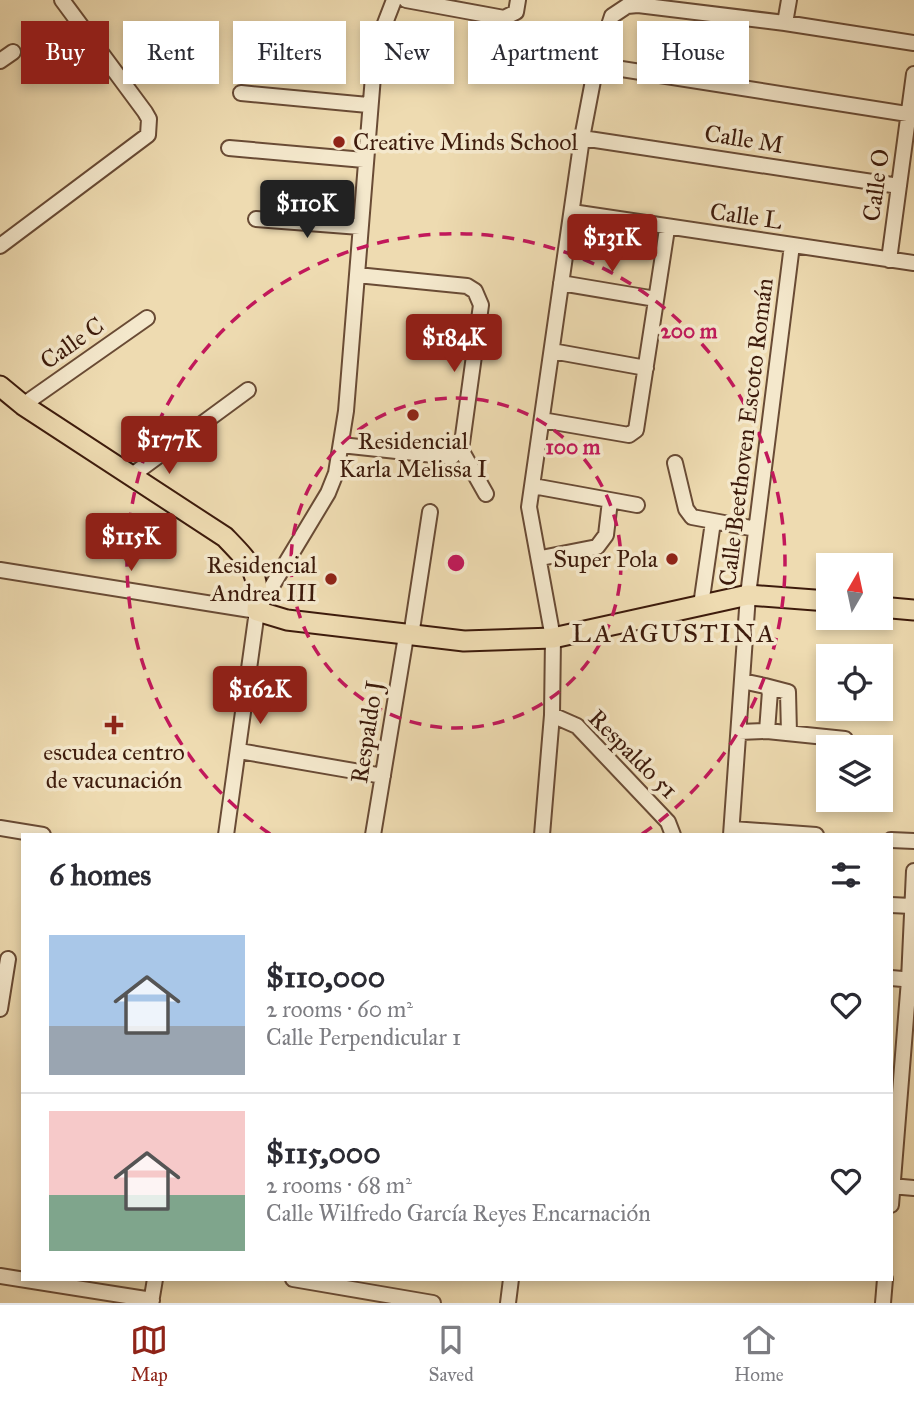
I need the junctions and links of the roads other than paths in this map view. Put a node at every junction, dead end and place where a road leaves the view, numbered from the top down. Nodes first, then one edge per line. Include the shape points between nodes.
1 (62, 0) edge
2 (394, 0) edge
3 (406, 0) edge
4 (519, 0) edge
5 (789, 0) edge
6 (716, 7) edge
7 (609, 21) edge
8 (785, 23) junction
9 (914, 43) edge
10 (13, 52) dead end
11 (0, 61) edge
12 (623, 69) edge
13 (914, 74) edge
14 (592, 84) edge
15 (241, 93) dead end
16 (369, 105) junction
17 (911, 115) edge
18 (582, 138) junction
19 (229, 148) dead end
20 (364, 160) junction
21 (899, 186) junction
22 (572, 212) junction
23 (256, 219) dead end
24 (360, 227) junction
25 (667, 229) junction
26 (792, 245) junction
27 (0, 246) edge
28 (889, 260) junction
29 (914, 263) edge
30 (357, 275) junction
31 (561, 283) junction
32 (656, 299) junction
33 (147, 317) dead end
34 (552, 351) junction
35 (646, 368) junction
36 (0, 386) edge
37 (248, 390) dead end
38 (23, 405) junction
39 (542, 420) junction
40 (341, 445) junction
41 (460, 447) junction
42 (675, 463) dead end
43 (131, 476) junction
44 (533, 486) junction
45 (486, 494) dead end
46 (610, 501) junction
47 (637, 505) dead end
48 (430, 512) dead end
49 (713, 522) junction
50 (757, 529) junction
51 (541, 558) junction
52 (0, 570) edge
53 (748, 595) junction
54 (816, 600) edge
55 (701, 605) junction
56 (893, 608) edge
57 (914, 610) edge
58 (257, 611) junction
59 (409, 636) junction
60 (553, 638) junction
61 (742, 681) junction
62 (765, 687) junction
63 (552, 715) junction
64 (767, 731) junction
65 (739, 732) junction
66 (789, 733) junction
67 (816, 736) edge
68 (239, 751) junction
69 (383, 776) junction
70 (0, 828) edge
71 (731, 832) edge
72 (31, 833) edge
73 (226, 833) edge
74 (373, 833) edge
75 (542, 833) edge
76 (672, 833) edge
77 (759, 833) edge
78 (893, 840) edge
79 (914, 841) edge
80 (914, 871) edge
81 (893, 905) edge
82 (911, 906) junction
83 (8, 959) dead end
84 (893, 978) edge
85 (912, 980) edge
86 (0, 1009) edge
87 (893, 1143) edge
88 (893, 1186) edge
89 (914, 1188) edge
90 (0, 1276) edge
91 (21, 1280) edge
92 (29, 1281) edge
93 (155, 1281) edge
94 (305, 1281) edge
95 (502, 1281) edge
96 (511, 1281) edge
97 (885, 1281) edge
98 (151, 1302) edge
99 (433, 1303) edge
100 (500, 1303) edge
101 (508, 1303) edge
102 (883, 1303) edge

1 - 27 street via 145,112 148,135
2 - 16 street via 377,44
3 - 4 street via 504,18 516,12
5 - 8 street
6 - 7 street via 627,6
6 - 8 street
8 - 9 street
10 - 11 street
12 - 17 street
13 - 17 street, Calle O
14 - 18 street
15 - 16 street
16 - 20 street
17 - 21 street, Calle O
18 - 21 street, Calle M
18 - 22 street
19 - 20 street
20 - 24 street
21 - 28 street, Calle O
22 - 25 street, Calle L
22 - 31 street
23 - 24 street
24 - 30 street
25 - 26 street, Calle L
25 - 32 street
26 - 28 street, Calle L
26 - 50 street, Calle Beethoven Escoto Román
28 - 29 street, Calle L
30 - 40 street
30 - 41 street via 467,286 479,297
31 - 32 street
31 - 34 street
32 - 35 street
33 - 38 street, Calle C
34 - 35 street
34 - 39 street
35 - 39 street via 633,433
36 - 38 main road
37 - 43 street
38 - 43 main road
39 - 44 street
40 - 41 street via 442,457 452,457
40 - 58 street via 328,493
41 - 45 street
42 - 49 street via 686,509 692,517
43 - 58 main road via 225,537 251,564 259,587
44 - 46 street
44 - 51 street via 530,507
46 - 47 street
46 - 51 street via 606,535 597,547
48 - 59 street, Respaldo J
49 - 50 street
49 - 55 street
50 - 53 street, Calle Beethoven Escoto Román
51 - 60 street
52 - 58 street
53 - 54 main road
53 - 55 main road
53 - 61 street, Calle Beethoven Escoto Román
55 - 60 main road
56 - 57 main road
58 - 59 main road via 287,620
58 - 68 street
59 - 60 main road via 464,641
59 - 69 street, Respaldo J
60 - 63 street
61 - 62 street
61 - 65 street, Calle Beethoven Escoto Román
62 - 64 street via 770,691
62 - 66 street via 788,692
63 - 75 street
63 - 76 street, Respaldo 51 via 577,726 668,822
64 - 65 street
64 - 66 street
65 - 71 street, Calle Beethoven Escoto Román
66 - 67 street
68 - 69 street
68 - 73 street
69 - 74 street, Respaldo J
70 - 72 street
71 - 77 street
78 - 79 street
80 - 82 street
81 - 82 street
82 - 85 street
83 - 86 street
84 - 85 street
85 - 87 street
88 - 89 street
90 - 91 street
92 - 98 street
93 - 98 street
94 - 99 street
95 - 100 street
96 - 101 street
97 - 102 street

